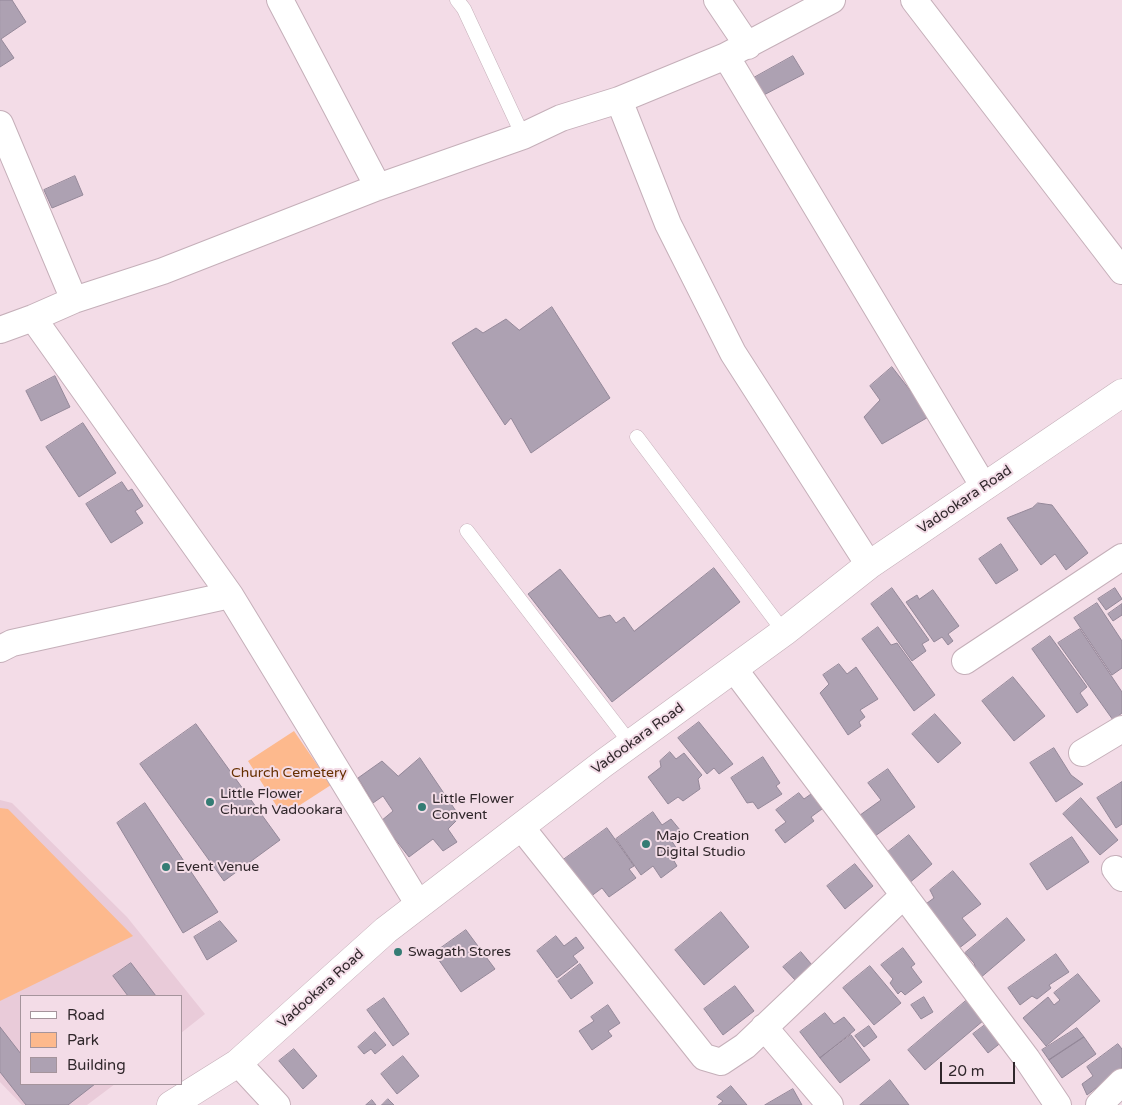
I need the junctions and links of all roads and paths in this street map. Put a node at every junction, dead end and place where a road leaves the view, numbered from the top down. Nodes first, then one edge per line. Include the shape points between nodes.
1 (280, 0) edge
2 (457, 0) edge
3 (717, 0) edge
4 (832, 0) edge
5 (914, 0) edge
6 (737, 51) junction
7 (618, 100) junction
8 (0, 124) edge
9 (523, 136) junction
10 (378, 187) junction
11 (1122, 271) edge
12 (74, 300) junction
13 (33, 318) junction
14 (0, 330) edge
15 (1122, 393) edge
16 (638, 437) dead end
17 (984, 487) junction
18 (467, 531) dead end
19 (1122, 557) edge
20 (869, 565) junction
21 (230, 595) junction
22 (784, 632) junction
23 (0, 649) edge
24 (965, 661) dead end
25 (734, 669) junction
26 (1122, 729) edge
27 (631, 744) junction
28 (1082, 753) dead end
29 (521, 827) junction
30 (904, 895) junction
31 (419, 905) junction
32 (764, 1028) junction
33 (238, 1064) junction
34 (1122, 1082) edge
35 (171, 1105) edge
36 (277, 1105) edge
37 (830, 1105) edge
38 (1058, 1105) edge
39 (1099, 1105) edge

1 - 10 street
2 - 9 lane
3 - 6 street
4 - 6 street
5 - 11 street
6 - 7 street
6 - 17 street
7 - 9 street via 561,118
7 - 20 street via 668,224 733,353
8 - 12 street
9 - 10 street
10 - 12 street via 163,271
12 - 13 street
13 - 14 street
13 - 21 street
15 - 17 street, Vadookara Road
16 - 22 lane
17 - 20 street, Vadookara Road
18 - 27 lane
19 - 24 street
20 - 22 street, Vadookara Road
21 - 23 street
21 - 31 street
22 - 25 street, Vadookara Road
25 - 27 street, Vadookara Road
25 - 30 street
26 - 28 street
27 - 29 street, Vadookara Road
29 - 31 street, Vadookara Road
29 - 32 street via 704,1057 721,1062
30 - 32 street
30 - 38 street
31 - 33 street, Vadookara Road via 386,930
32 - 37 street
33 - 35 street, Vadookara Road
33 - 36 street
34 - 39 street

